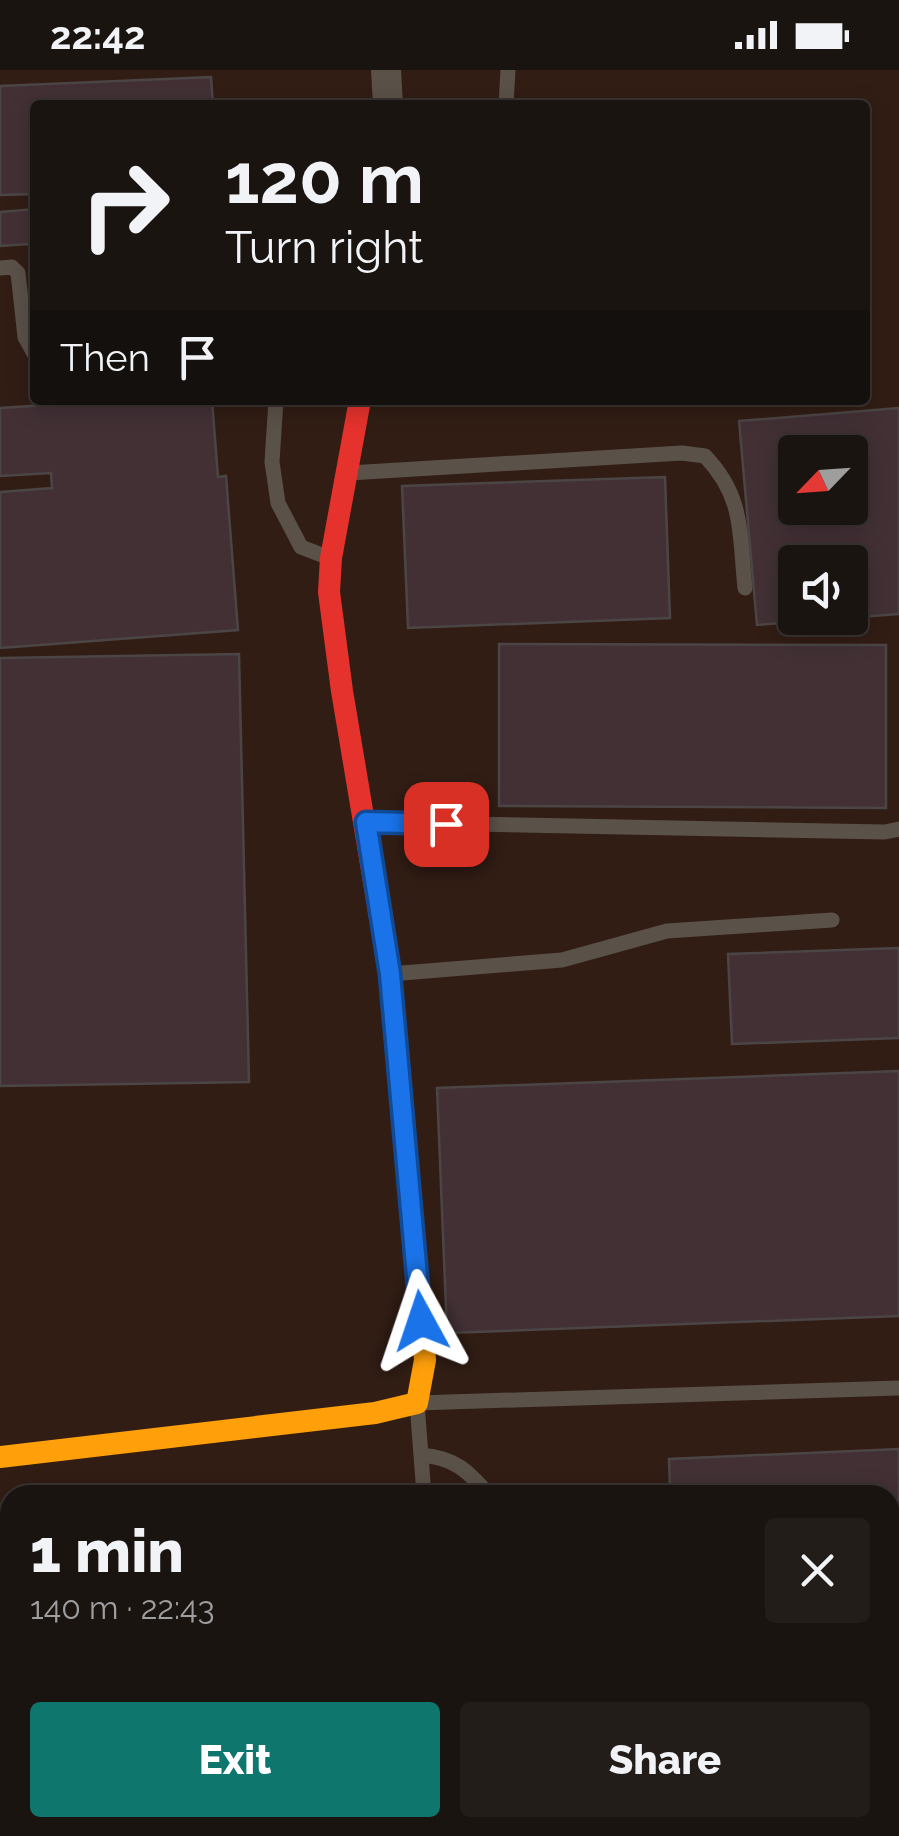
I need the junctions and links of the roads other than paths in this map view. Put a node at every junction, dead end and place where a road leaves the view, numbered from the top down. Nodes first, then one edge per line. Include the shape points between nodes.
1 (386, 70) edge
2 (508, 70) edge
3 (388, 100) edge
4 (506, 100) edge
5 (0, 268) edge
6 (30, 346) edge
7 (276, 405) edge
8 (359, 405) edge
9 (349, 473) junction
10 (331, 558) junction
11 (745, 588) dead end
12 (366, 822) junction
13 (899, 829) edge
14 (832, 920) dead end
15 (390, 974) junction
16 (899, 1388) edge
17 (417, 1404) junction
18 (422, 1456) junction
19 (0, 1457) edge
20 (423, 1485) edge
21 (480, 1485) edge

1 - 3 street
2 - 4 lane
5 - 6 lane via 18,273
7 - 10 lane via 272,462 278,503 301,547
8 - 9 street
9 - 10 street
9 - 11 lane via 706,456 735,498
10 - 12 street via 342,691
12 - 13 lane
12 - 15 street
14 - 15 lane via 667,931 562,960
15 - 17 street via 425,1360
16 - 17 lane
17 - 18 lane
17 - 19 street
18 - 20 lane
18 - 21 lane via 464,1466

